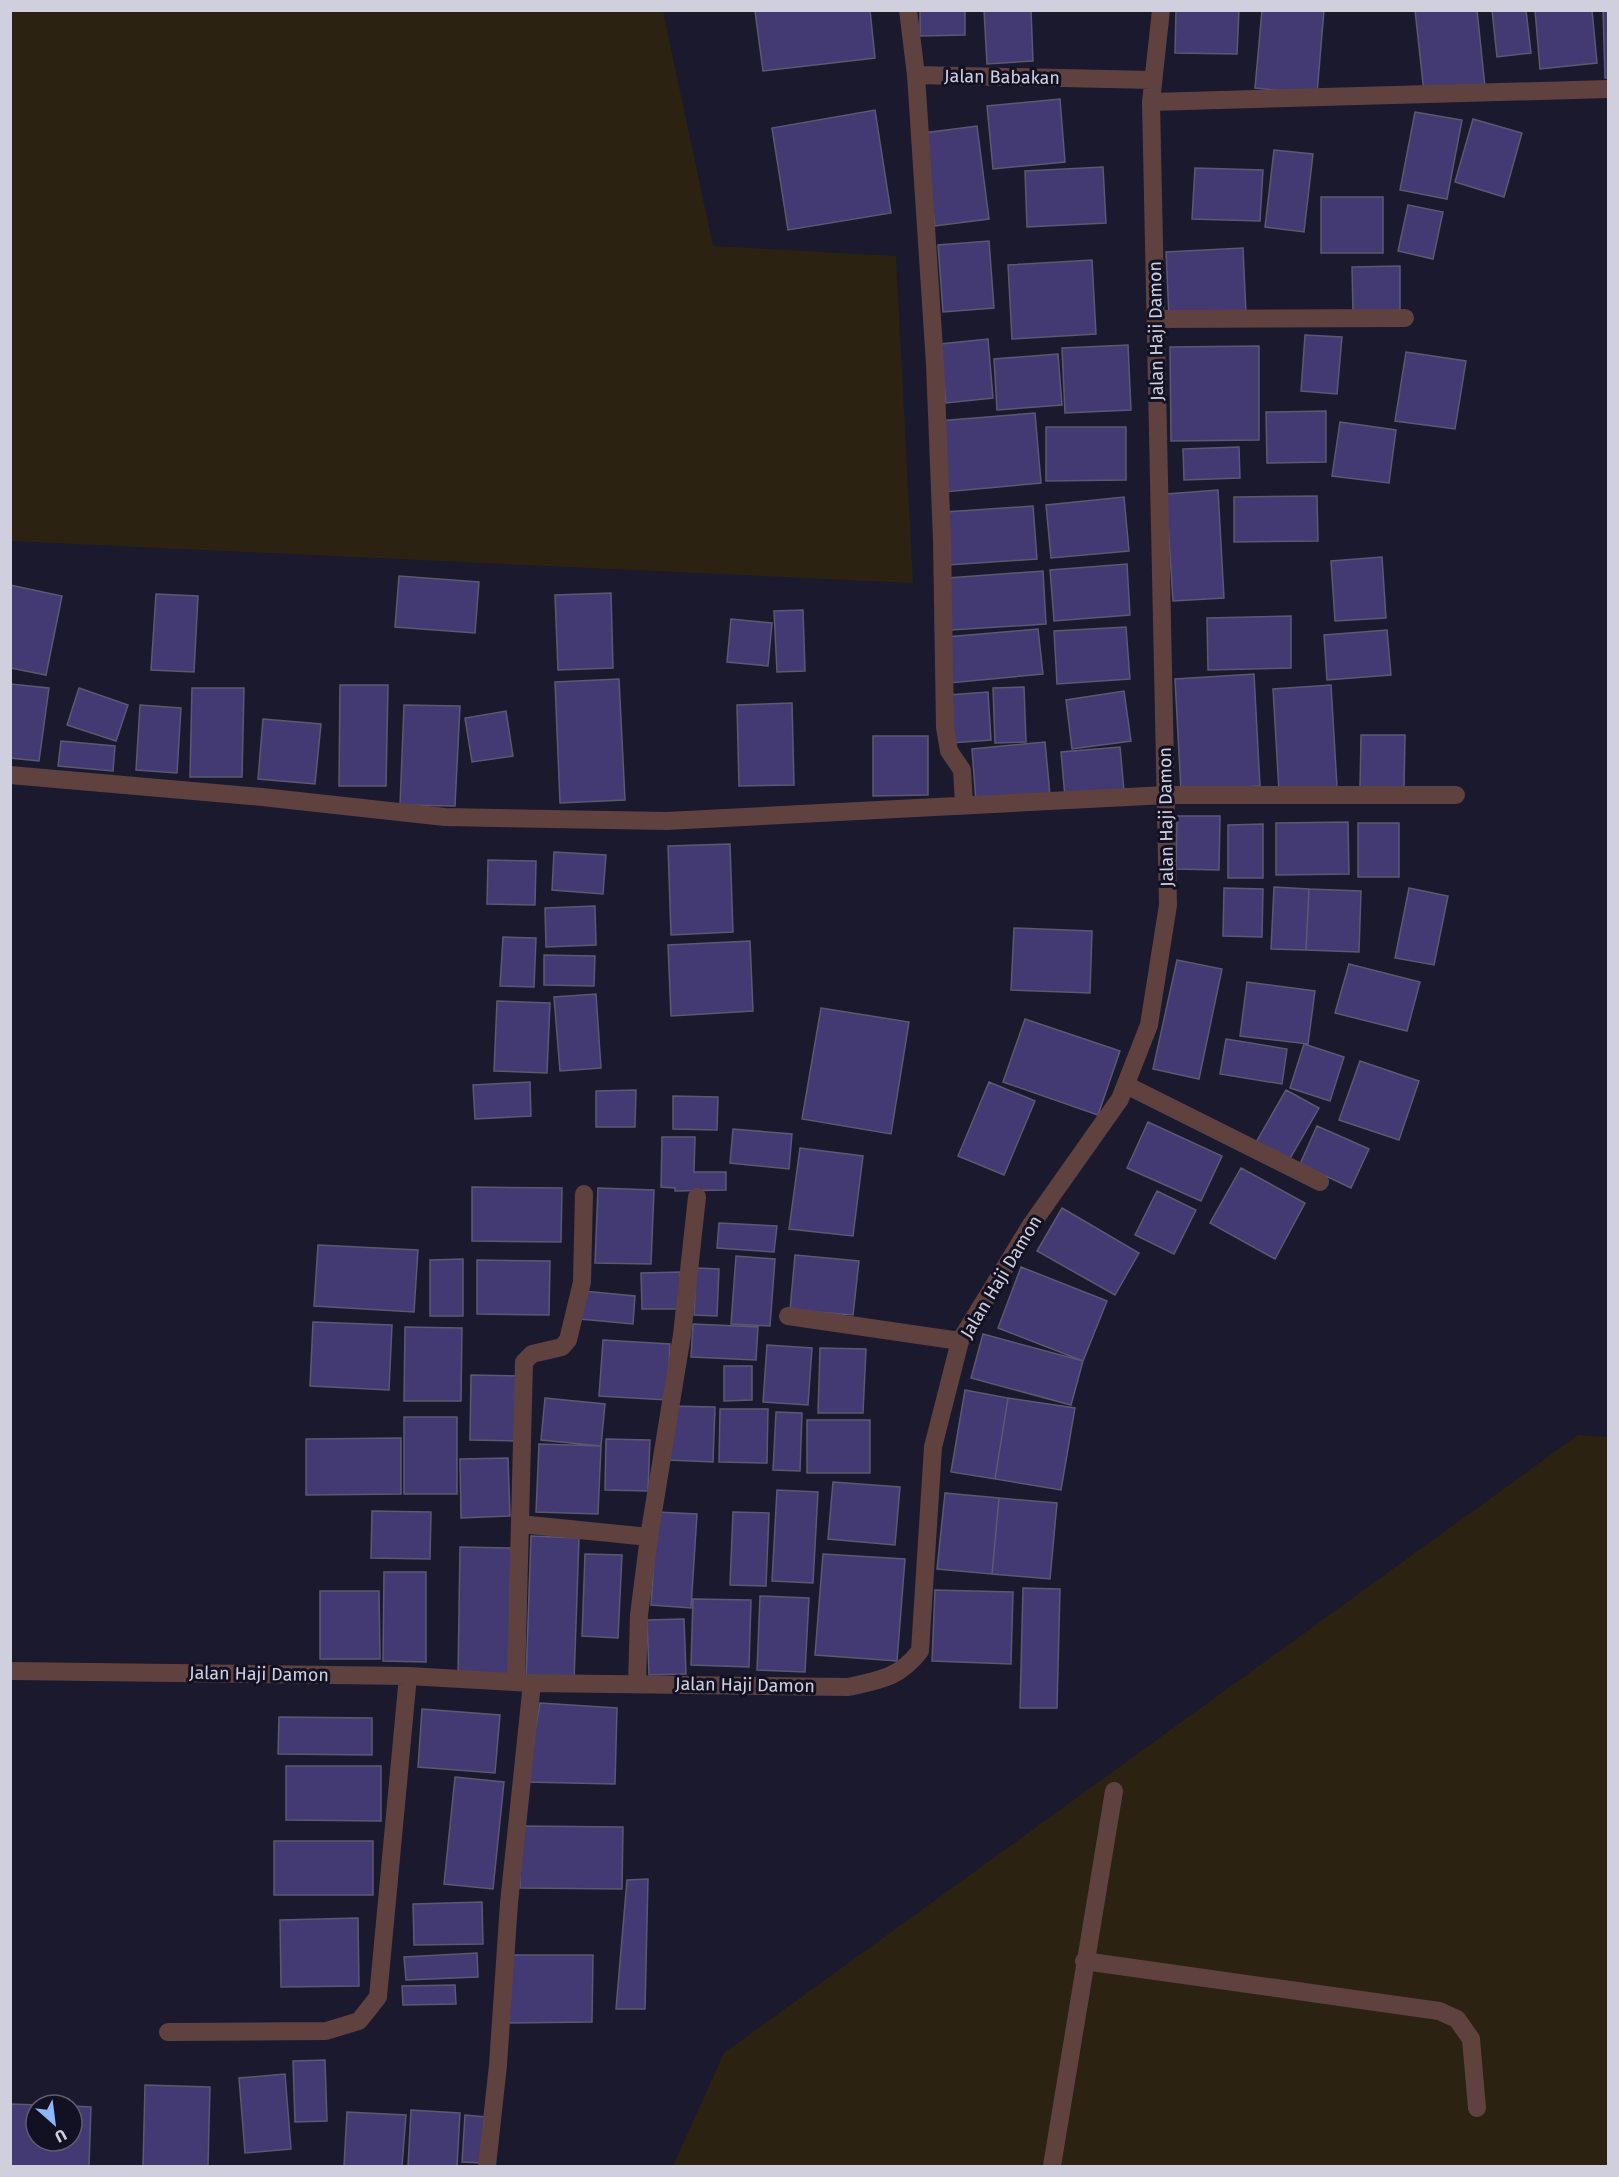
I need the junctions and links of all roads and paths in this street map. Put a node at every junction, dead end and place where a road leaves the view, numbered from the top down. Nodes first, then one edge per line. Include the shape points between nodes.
1 (908, 10) edge
2 (1161, 10) edge
3 (916, 75) junction
4 (1153, 80) junction
5 (1608, 89) edge
6 (1151, 102) junction
7 (1405, 318) dead end
8 (1156, 319) junction
9 (10, 775) edge
10 (1166, 795) junction
11 (1456, 795) dead end
12 (963, 804) junction
13 (1126, 1084) junction
14 (1320, 1182) dead end
15 (584, 1194) dead end
16 (697, 1197) dead end
17 (788, 1316) dead end
18 (960, 1341) junction
19 (520, 1524) junction
20 (649, 1537) junction
21 (10, 1671) edge
22 (408, 1676) junction
23 (524, 1682) junction
24 (637, 1683) junction
25 (1114, 1791) dead end
26 (1084, 1961) junction
27 (168, 2032) dead end
28 (1477, 2108) dead end
29 (487, 2166) edge
30 (1052, 2166) edge

1 - 3 street
2 - 4 street, Jalan Haji Damon
3 - 4 street, Jalan Babakan
3 - 12 street via 935,364 945,727 949,751 962,770
4 - 6 street, Jalan Haji Damon
5 - 6 street
6 - 8 street, Jalan Haji Damon
7 - 8 street
8 - 10 street, Jalan Haji Damon
9 - 12 street via 262,796 445,817 667,821
10 - 11 street
10 - 12 street
10 - 13 street, Jalan Haji Damon via 1168,905 1149,1025
13 - 14 street
13 - 18 street, Jalan Haji Damon via 1120,1100 1031,1225
15 - 19 street via 582,1282 568,1340 562,1347 532,1354 524,1362
16 - 20 street via 682,1335
17 - 18 street
18 - 24 street, Jalan Haji Damon via 933,1447 920,1651 907,1668 883,1680 848,1687
19 - 20 street
19 - 23 street
20 - 24 street via 639,1615
21 - 22 street, Jalan Haji Damon
22 - 23 street, Jalan Haji Damon
22 - 27 street via 378,1997 359,2021 326,2031
23 - 24 street, Jalan Haji Damon
23 - 29 street via 498,2066
25 - 26 street
26 - 28 street via 1439,2011 1457,2019 1472,2039
26 - 30 street

